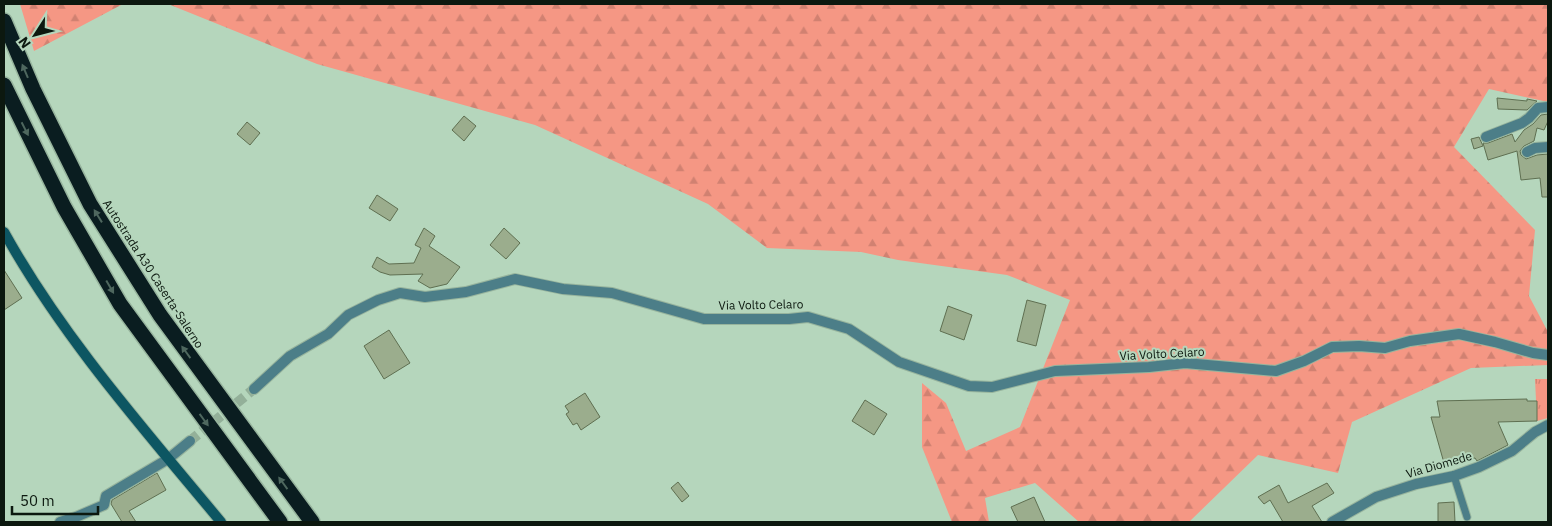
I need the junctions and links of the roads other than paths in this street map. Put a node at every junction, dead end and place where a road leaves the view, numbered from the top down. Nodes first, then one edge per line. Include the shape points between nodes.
1 (4, 21) edge
2 (4, 85) edge
3 (1548, 107) edge
4 (1486, 137) dead end
5 (1548, 147) edge
6 (1527, 152) dead end
7 (4, 232) edge
8 (1548, 355) edge
9 (254, 388) tunnel mouth
10 (1548, 425) edge
11 (190, 440) tunnel mouth
12 (168, 459) junction
13 (1454, 476) junction
14 (1467, 517) dead end
15 (77, 520) edge
16 (60, 522) edge
17 (221, 522) edge
18 (280, 522) edge
19 (312, 522) edge
20 (1332, 522) edge

19 -> 1 highway, Autostrada A30 Caserta-Salerno via 160,315 90,204 33,89
2 -> 18 highway via 64,207 120,304
3 - 4 street via 1538,108 1522,123
5 - 6 street
7 - 12 main road via 79,349
8 - 9 street, Via Volto Celaro via 1459,334 1384,348 1332,347 1276,371 1186,363 1055,371 992,387 969,386 899,362 849,329 808,317 704,319 612,294 563,289 515,279 466,292 425,297 400,293 378,300 348,315 328,334 290,356
10 - 13 street, Via Diomede via 1512,451
11 - 12 street
12 - 15 street via 106,496 104,505
12 - 17 main road
13 - 14 lane
13 - 20 street, Via Diomede via 1376,497
15 - 16 street

